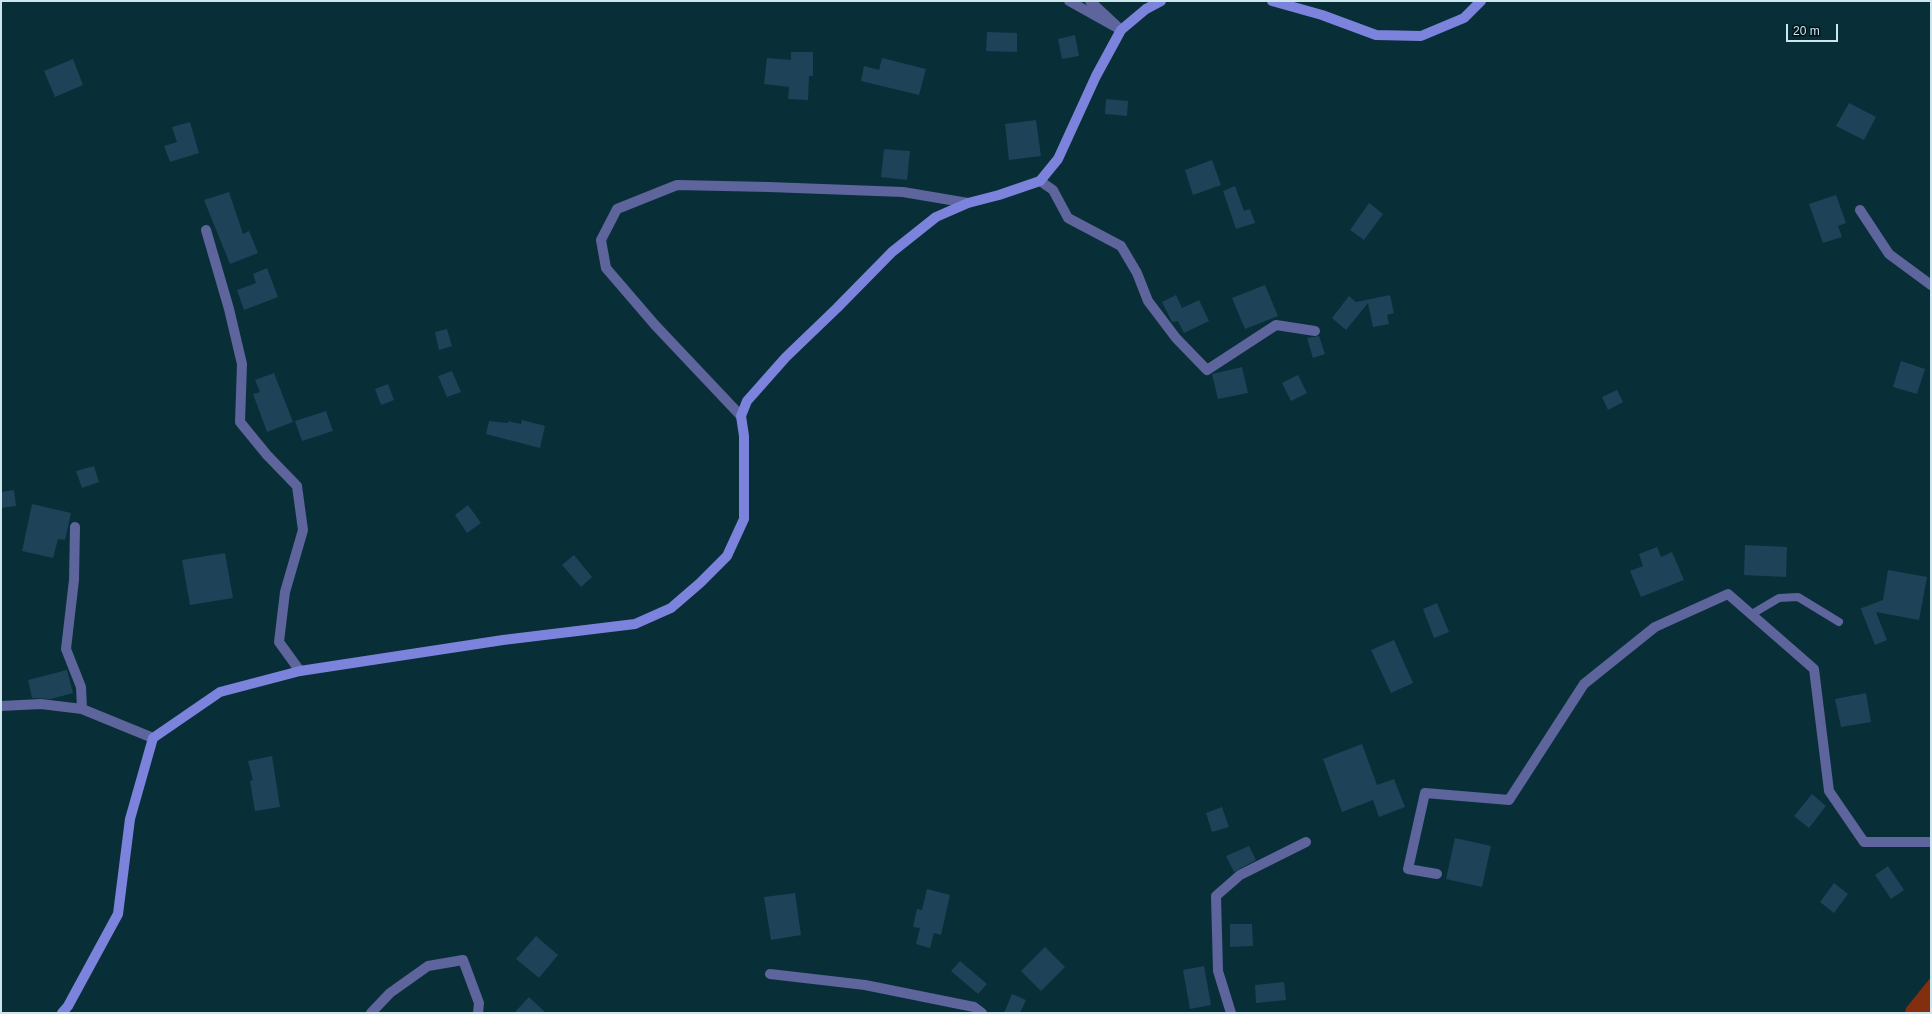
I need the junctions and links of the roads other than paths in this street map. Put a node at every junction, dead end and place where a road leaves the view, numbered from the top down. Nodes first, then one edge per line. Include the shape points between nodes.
1 (1069, 1) edge
2 (1090, 1) edge
3 (1161, 1) edge
4 (1272, 1) edge
5 (1482, 1) edge
6 (1121, 30) junction
7 (1040, 181) junction
8 (968, 203) junction
9 (1860, 210) dead end
10 (206, 230) dead end
11 (1931, 285) edge
12 (1315, 331) dead end
13 (741, 416) junction
14 (75, 527) dead end
15 (1752, 614) junction
16 (1839, 622) dead end
17 (300, 671) junction
18 (1, 706) edge
19 (82, 709) junction
20 (153, 738) junction
21 (1306, 842) dead end
22 (1931, 842) edge
23 (1437, 874) dead end
24 (770, 974) dead end
25 (62, 1013) edge
26 (371, 1013) edge
27 (478, 1013) edge
28 (982, 1013) edge
29 (1231, 1013) edge

1 - 6 street
2 - 6 street
3 - 6 street via 1146,9
4 - 5 street via 1322,15 1376,35 1421,36 1464,18
6 - 7 street via 1096,76 1058,159
7 - 8 street
7 - 12 street via 1053,190 1068,218 1121,246 1137,273 1148,301 1176,338 1207,370 1276,325
8 - 13 street via 936,217 892,252 786,357 747,402
8 - 13 street via 903,192 677,185 617,208 600,240 606,268 655,325
9 - 11 street via 1890,254
10 - 17 street via 242,364 240,422 297,486 303,530 285,592 279,642
13 - 17 street via 744,436 744,518 727,556 670,608 635,624 503,640
14 - 19 street via 74,580 66,649 81,687
15 - 16 lane via 1779,598 1798,597
15 - 22 street via 1814,668 1829,790 1864,842
15 - 23 street via 1728,594 1655,627 1584,684 1509,800 1425,793 1408,869
17 - 20 street via 220,692
18 - 19 street via 40,704
19 - 20 street
20 - 25 street via 130,819 118,914
21 - 29 street via 1240,875 1216,896 1218,971
24 - 28 street via 865,985 974,1007
26 - 27 street via 390,993 428,966 463,960 479,1003

